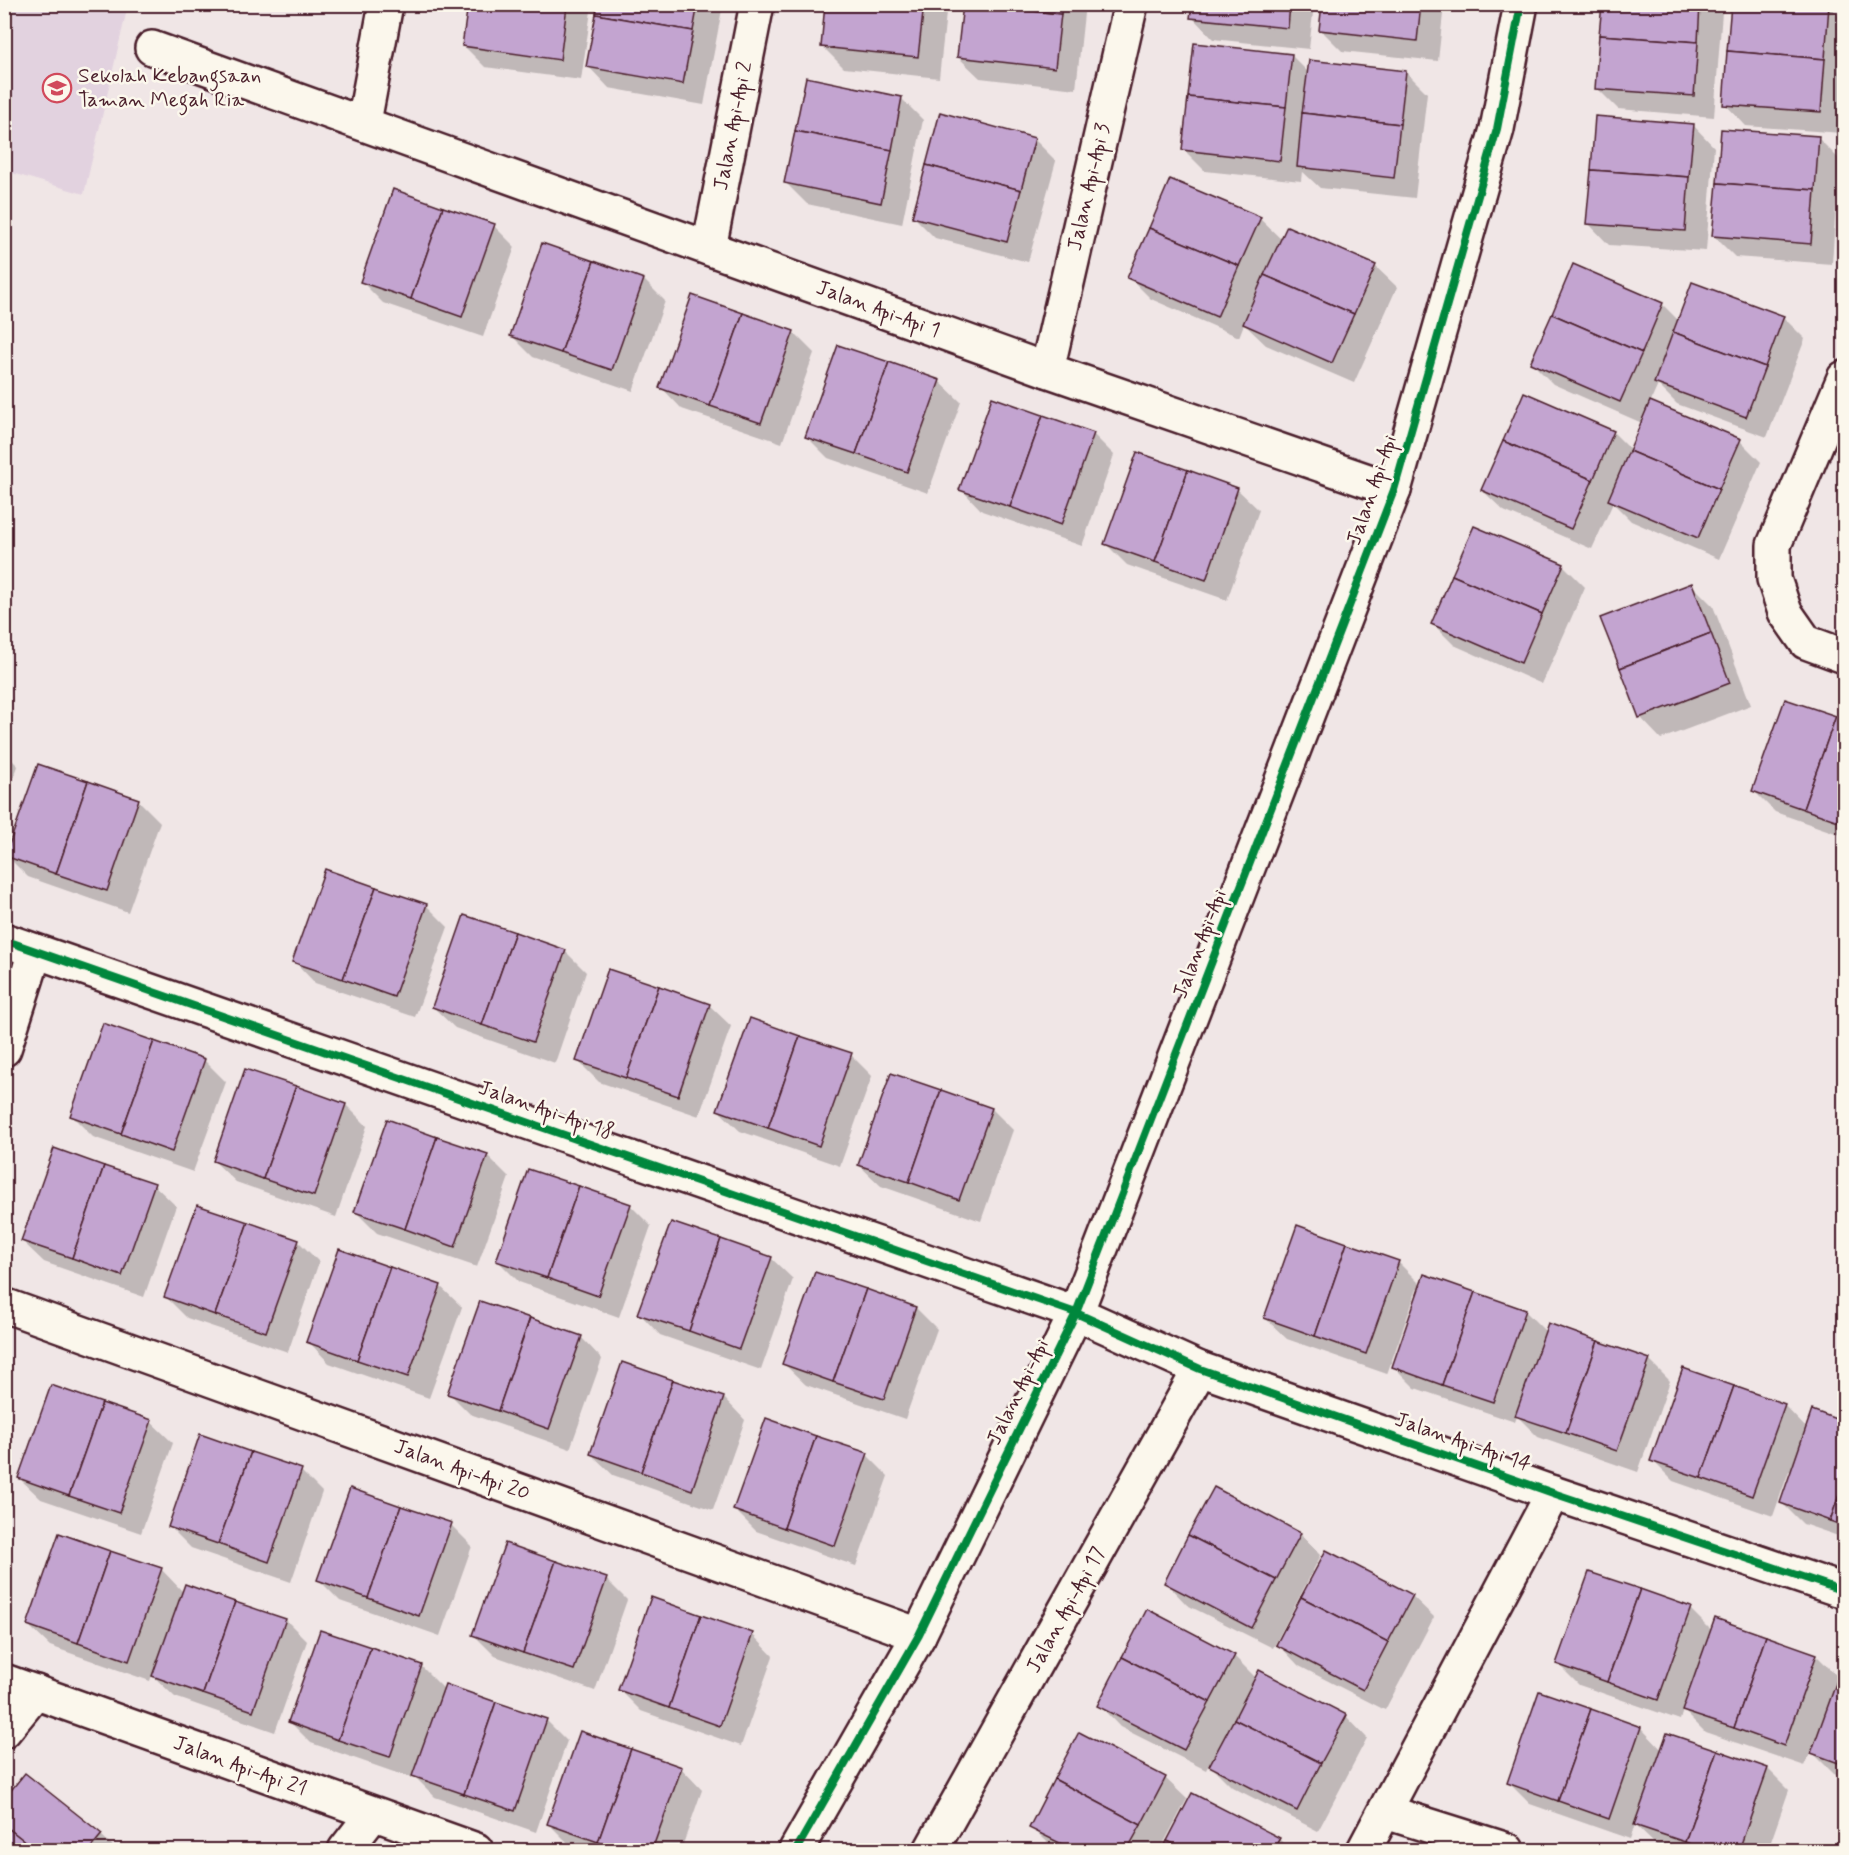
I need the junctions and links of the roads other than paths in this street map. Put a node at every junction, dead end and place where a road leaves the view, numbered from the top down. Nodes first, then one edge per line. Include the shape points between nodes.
1 (386, 4) edge
2 (757, 4) edge
3 (1131, 4) edge
4 (1521, 4) edge
5 (152, 48) dead end
6 (364, 122) junction
7 (709, 248) junction
8 (1047, 370) junction
9 (1845, 378) edge
10 (1394, 490) junction
11 (1845, 656) edge
12 (4, 940) edge
13 (35, 951) junction
14 (4, 1049) edge
15 (4, 1305) edge
16 (1076, 1313) junction
17 (1200, 1369) junction
18 (1553, 1493) junction
19 (1845, 1591) edge
20 (919, 1635) junction
21 (4, 1681) edge
22 (36, 1692) junction
23 (4, 1731) edge
24 (1386, 1812) junction
25 (373, 1814) junction
26 (345, 1851) edge
27 (476, 1851) edge
28 (796, 1851) edge
29 (931, 1851) edge
30 (1364, 1851) edge
31 (1507, 1851) edge

1 - 6 street
2 - 7 street, Jalan Api-Api 2
3 - 8 street, Jalan Api-Api 3
4 - 10 street, Jalan Api-Api via 1497,129
5 - 6 street, Jalan Api-Api 1
6 - 7 street, Jalan Api-Api 1
7 - 8 street, Jalan Api-Api 1
8 - 10 street, Jalan Api-Api 1
9 - 11 street via 1774,545 1773,579 1785,612 1806,642
10 - 16 street, Jalan Api-Api
12 - 13 street, Jalan Api-Api 18
13 - 14 street
13 - 16 street, Jalan Api-Api 18
15 - 20 street, Jalan Api-Api 20
16 - 17 street, Jalan Api-Api 14
16 - 20 street, Jalan Api-Api
17 - 18 street, Jalan Api-Api 14
17 - 29 street, Jalan Api-Api 17
18 - 19 street, Jalan Api-Api 14
18 - 24 street
20 - 28 street, Jalan Api-Api
21 - 22 street, Jalan Api-Api 21
22 - 23 street
22 - 25 street, Jalan Api-Api 21
24 - 30 street
24 - 31 street
25 - 26 street
25 - 27 street, Jalan Api-Api 21

